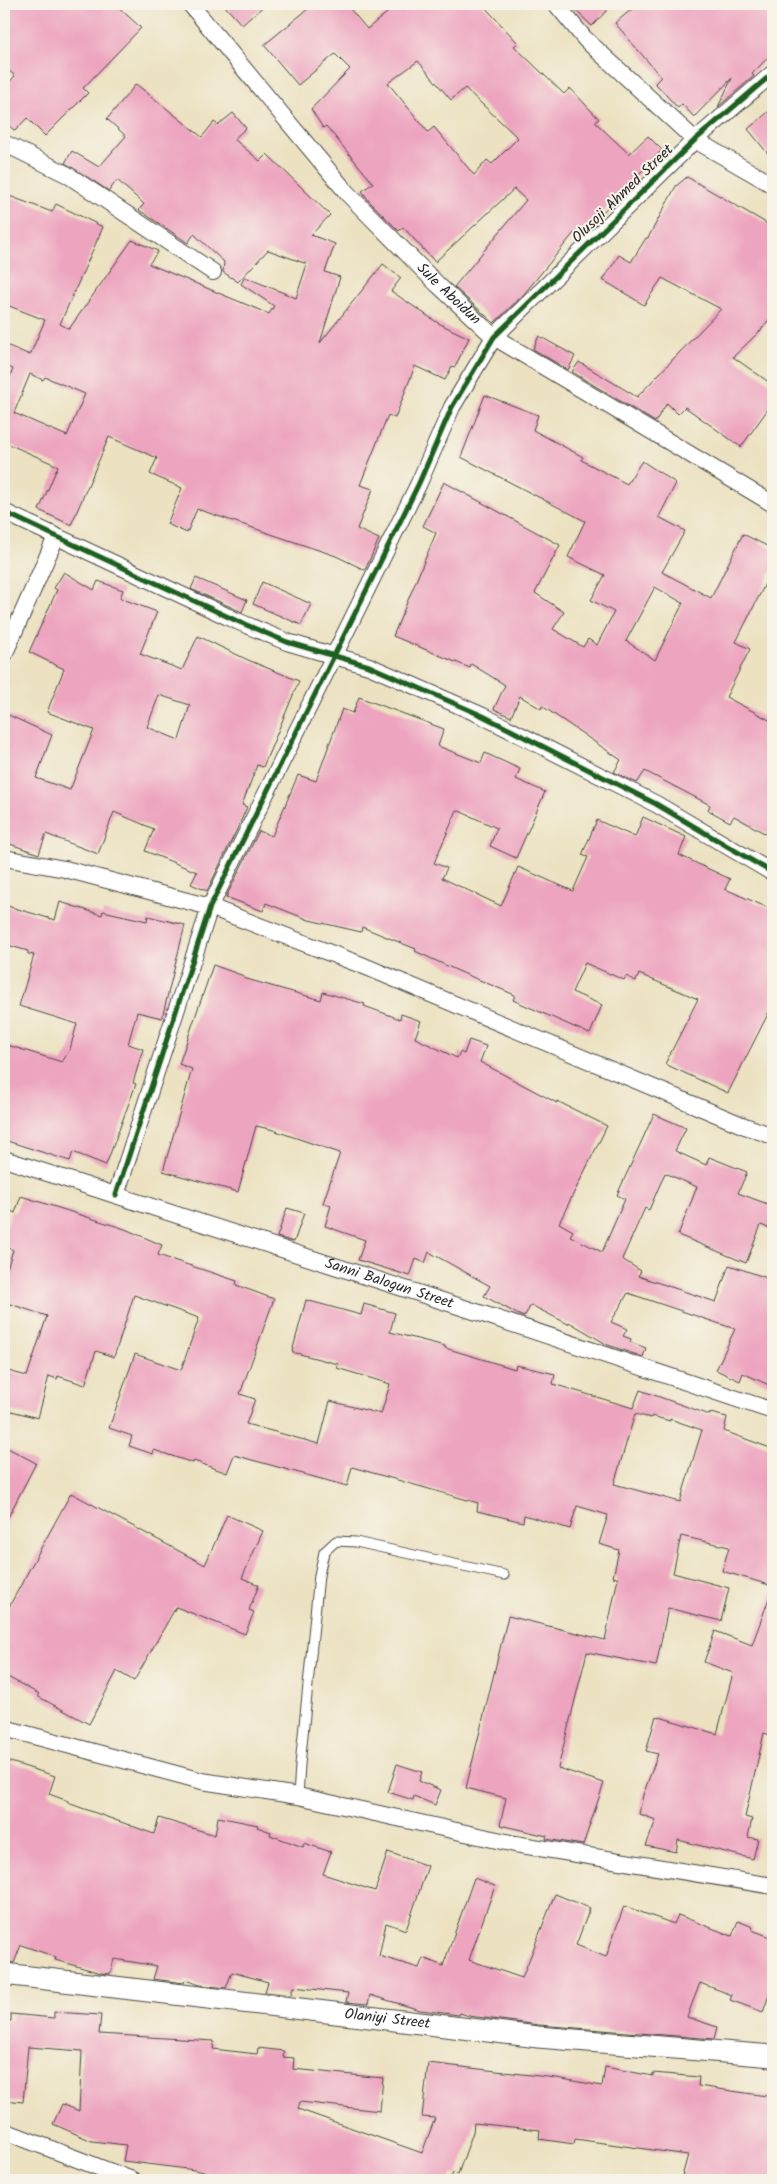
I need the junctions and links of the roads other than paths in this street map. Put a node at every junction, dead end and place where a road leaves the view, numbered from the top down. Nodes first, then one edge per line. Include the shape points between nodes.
1 (190, 4) edge
2 (556, 4) edge
3 (773, 73) edge
4 (695, 140) junction
5 (4, 143) edge
6 (773, 185) edge
7 (213, 272) dead end
8 (494, 337) junction
9 (773, 504) edge
10 (4, 512) edge
11 (56, 537) junction
12 (4, 655) edge
13 (334, 657) junction
14 (4, 858) edge
15 (773, 873) edge
16 (210, 907) junction
17 (773, 1136) edge
18 (5, 1163) edge
19 (116, 1195) junction
20 (773, 1411) edge
21 (504, 1575) dead end
22 (4, 1728) edge
23 (298, 1796) junction
24 (773, 1886) edge
25 (4, 1974) edge
26 (773, 2056) edge
27 (4, 2131) edge
28 (132, 2180) edge

1 - 8 street, Sule Aboidun via 348,194
2 - 4 street via 585,39
3 - 4 street, Olusoji Ahmed Street
4 - 6 street
4 - 8 street, Olusoji Ahmed Street
5 - 7 street via 68,175
8 - 9 street, Sule Aboidun
8 - 13 street, Olusoji Ahmed Street via 452,407 419,483
10 - 11 street
11 - 12 street
11 - 13 street via 237,621
13 - 15 street via 369,666 483,716 656,804
13 - 16 street, Olusoji Ahmed Street
14 - 16 street via 65,869
16 - 17 street via 364,966
16 - 19 street, Olusoji Ahmed Street
18 - 19 street, Sanni Balogun Street
19 - 20 street, Sanni Balogun Street
21 - 23 lane via 356,1542 336,1541 324,1552 319,1575
22 - 23 street via 202,1781
23 - 24 street via 515,1844
25 - 26 street, Olaniyi Street via 538,2037
27 - 28 street

